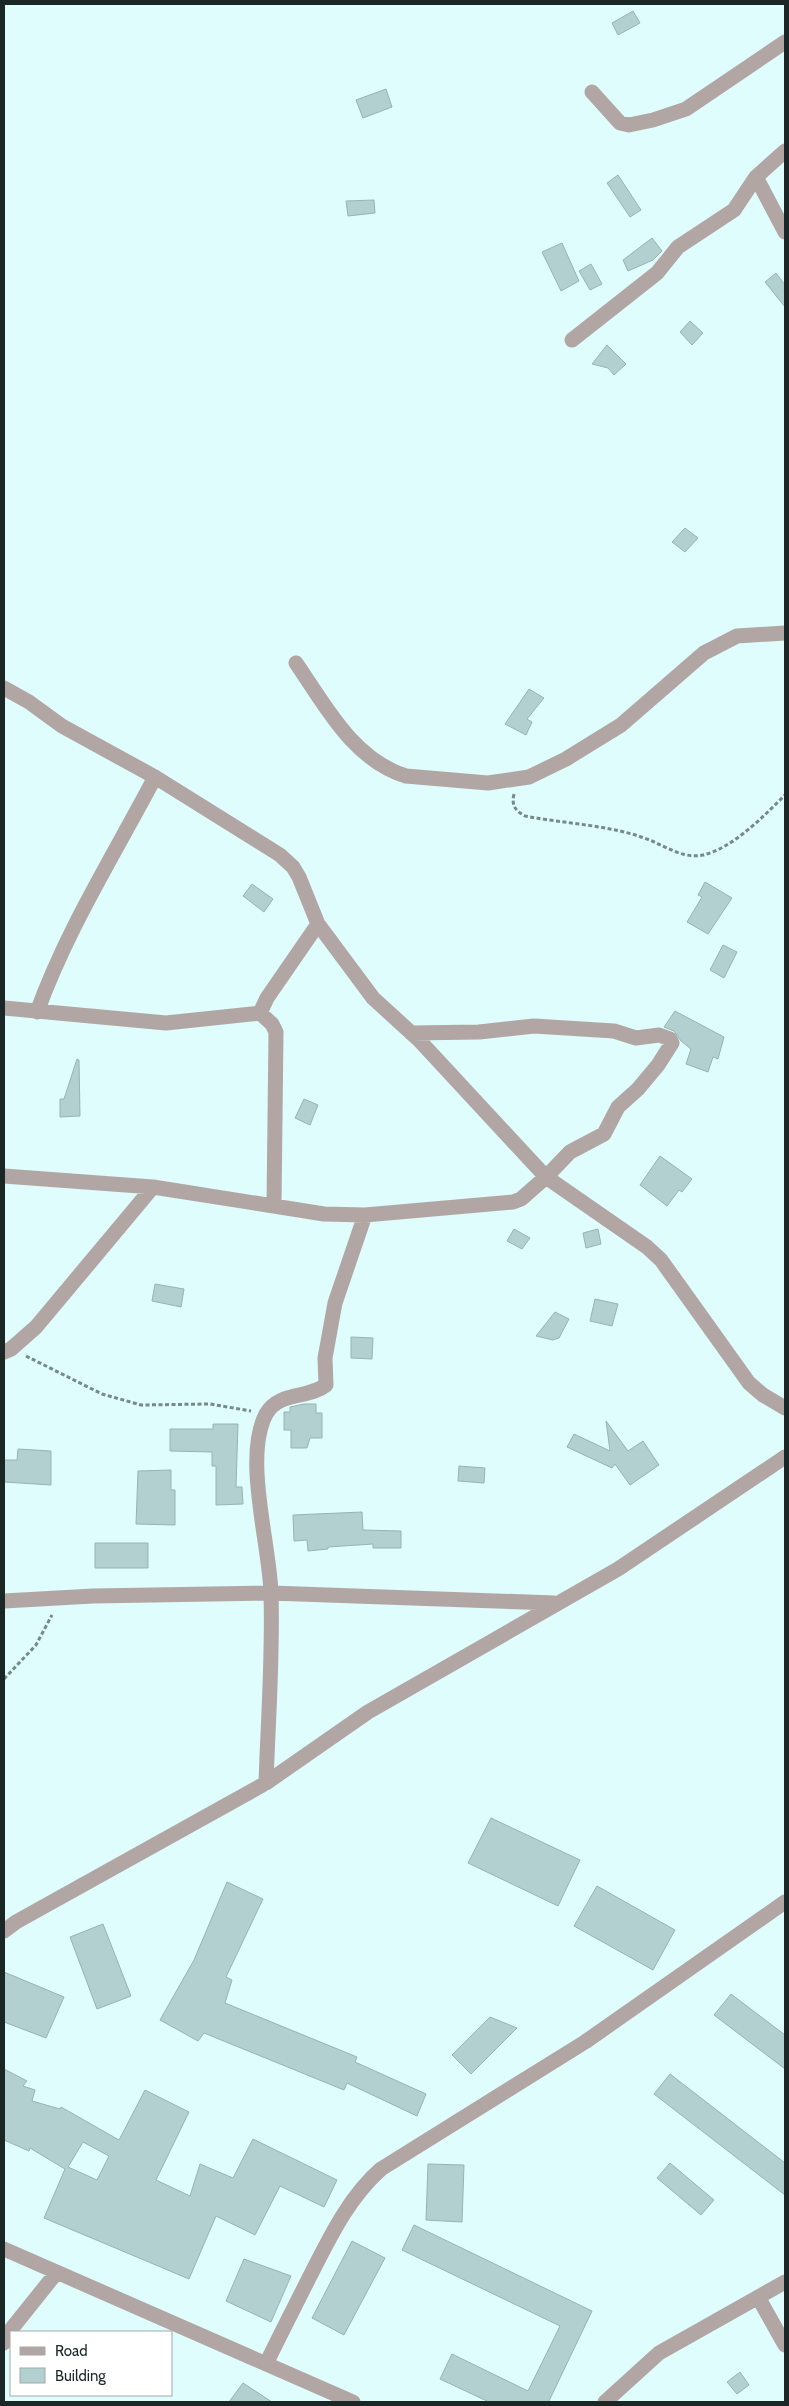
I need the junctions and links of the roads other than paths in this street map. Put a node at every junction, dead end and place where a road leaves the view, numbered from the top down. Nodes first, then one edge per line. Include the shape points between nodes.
1 (785, 42) edge
2 (592, 92) dead end
3 (785, 151) edge
4 (756, 177) junction
5 (785, 232) edge
6 (572, 340) dead end
7 (785, 633) edge
8 (296, 662) dead end
9 (4, 688) edge
10 (155, 777) junction
11 (318, 924) junction
12 (4, 1008) edge
13 (37, 1012) junction
14 (260, 1013) junction
15 (411, 1033) junction
16 (4, 1176) edge
17 (546, 1177) junction
18 (153, 1187) junction
19 (274, 1205) junction
20 (365, 1215) junction
21 (7, 1350) edge
22 (785, 1408) edge
23 (785, 1457) edge
24 (272, 1593) junction
25 (4, 1601) edge
26 (555, 1603) junction
27 (266, 1784) junction
28 (785, 1902) edge
29 (4, 1931) edge
30 (4, 2249) edge
31 (57, 2272) junction
32 (785, 2282) edge
33 (758, 2297) junction
34 (4, 2342) edge
35 (785, 2345) edge
36 (266, 2364) junction
37 (353, 2402) edge
38 (605, 2402) edge

1 - 2 street via 686,109 653,120 629,125 620,123
3 - 4 street
4 - 5 street
4 - 6 street via 734,210 678,247 657,273
7 - 8 street via 737,636 704,654 621,725 566,759 529,777 488,783 393,772 342,731
9 - 10 street via 62,726
10 - 11 street via 280,855 293,867
10 - 13 street via 82,909
11 - 14 street
11 - 15 street via 373,998
12 - 13 street
13 - 14 street via 166,1023
14 - 19 street via 276,1032
15 - 17 street
15 - 17 street via 479,1032 534,1026 614,1031 636,1038 659,1035 670,1039 671,1044 658,1065 631,1097 618,1107 604,1134 570,1152
16 - 18 street
17 - 20 street via 513,1202
17 - 22 street via 661,1260 749,1383
18 - 19 street
18 - 21 street via 36,1327
19 - 20 street via 324,1214
20 - 24 street via 335,1303 325,1358 326,1385 278,1402 267,1413 260,1433 258,1473
23 - 26 street via 618,1569
24 - 25 street
24 - 26 street
24 - 27 street
26 - 27 street via 368,1712
27 - 29 street
28 - 36 street via 585,2042 381,2169 366,2182 321,2253
30 - 31 street
31 - 34 street
31 - 36 street
32 - 33 street
33 - 35 street
33 - 38 street via 659,2353
36 - 37 street

